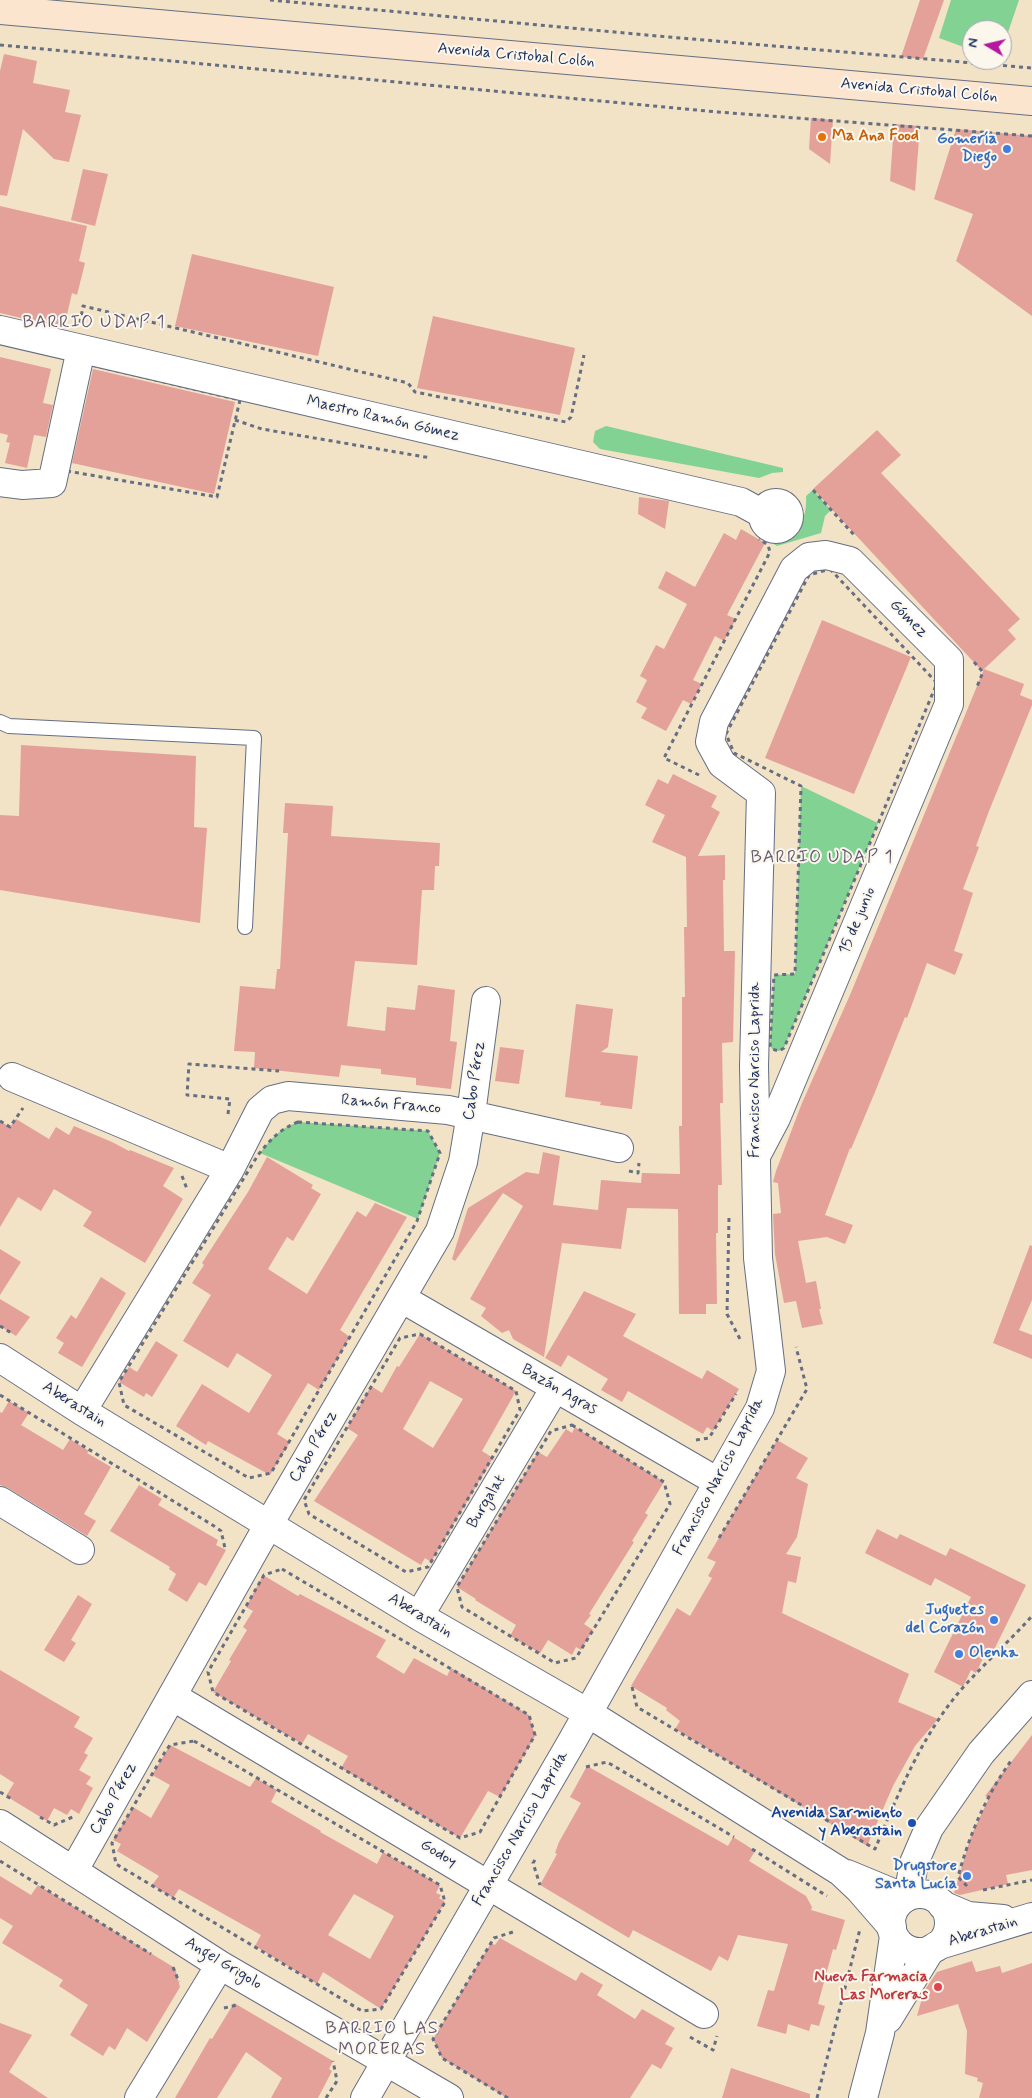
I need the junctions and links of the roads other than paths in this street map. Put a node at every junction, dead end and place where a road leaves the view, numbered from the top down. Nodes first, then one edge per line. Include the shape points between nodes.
1 (0, 10) edge
2 (1032, 101) edge
3 (0, 330) edge
4 (80, 339) junction
5 (0, 482) edge
6 (758, 525) road end
7 (962, 688) joint
8 (0, 722) edge
9 (712, 770) joint
10 (246, 926) dead end
11 (486, 1000) dead end
12 (12, 1077) dead end
13 (471, 1114) junction
14 (756, 1156) junction
15 (627, 1157) dead end
16 (241, 1167) junction
17 (401, 1298) junction
18 (0, 1358) edge
19 (555, 1388) junction
20 (82, 1411) junction
21 (718, 1482) junction
22 (0, 1501) edge
23 (269, 1524) junction
24 (80, 1550) dead end
25 (419, 1616) junction
26 (1032, 1695) edge
27 (172, 1696) junction
28 (588, 1713) junction
29 (946, 1803) junction
30 (0, 1824) edge
31 (74, 1870) junction
32 (841, 1872) junction
33 (490, 1884) junction
34 (907, 1897) junction
35 (939, 1901) junction
36 (1031, 1917) edge
37 (893, 1932) junction
38 (934, 1948) junction
39 (220, 1965) junction
40 (711, 2024) road end
41 (880, 2034) junction
42 (388, 2061) junction
43 (139, 2098) edge
44 (365, 2098) edge
45 (449, 2098) edge
46 (863, 2098) edge

1 - 2 main road, Avenida Cristobal Colón
3 - 4 street, Maestro Ramón Gómez
4 - 5 street via 52,483 22,485
4 - 6 street, Maestro Ramón Gómez via 741,502
7 - 9 street, Gómez via 949,660 854,550 809,558 794,569 714,722 710,742
7 - 14 street, 15 de junio via 949,704 776,1118
8 - 10 lane via 9,726 254,738
9 - 14 street, Francisco Narciso Laprida via 761,793 754,1066
11 - 13 street, Cabo Pérez
12 - 16 street
13 - 15 street, Ramón Franco
13 - 16 street, Ramón Franco via 288,1096 272,1100 260,1110
13 - 17 street, Cabo Pérez via 463,1162 440,1231
14 - 21 street, Francisco Narciso Laprida via 758,1258 771,1371 760,1408
16 - 20 street, Ramón Franco
17 - 19 street, Bazán Agras
17 - 23 street, Cabo Pérez
18 - 20 street, Aberastain
19 - 21 street, Bazán Agras
19 - 25 street, Burgalat
20 - 23 street, Aberastain
21 - 28 street, Francisco Narciso Laprida
22 - 24 street
23 - 25 street, Aberastain
23 - 27 street, Cabo Pérez
25 - 28 street, Aberastain
26 - 29 street via 981,1753
27 - 31 street, Cabo Pérez
27 - 33 street, Godoy
28 - 32 street, Aberastain
28 - 33 street, Francisco Narciso Laprida
29 - 34 street via 921,1844
29 - 35 street via 930,1868 930,1884
30 - 31 street, Angel Grigolo
31 - 39 street, Angel Grigolo
32 - 34 street, Aberastain
32 - 37 street, Aberastain
33 - 40 street, Godoy
33 - 42 street, Francisco Narciso Laprida
34 - 35 street via 927,1895
34 - 37 street via 894,1908
35 - 36 street, Aberastain via 958,1913 976,1917
35 - 38 street via 949,1922 943,1940
36 - 38 street, Aberastain
37 - 38 street via 900,1944 909,1949 918,1952
37 - 41 street
38 - 41 street via 909,1982
39 - 42 street, Angel Grigolo
39 - 43 street
41 - 46 street
42 - 44 street, Francisco Narciso Laprida
42 - 45 street, Angel Grigolo

